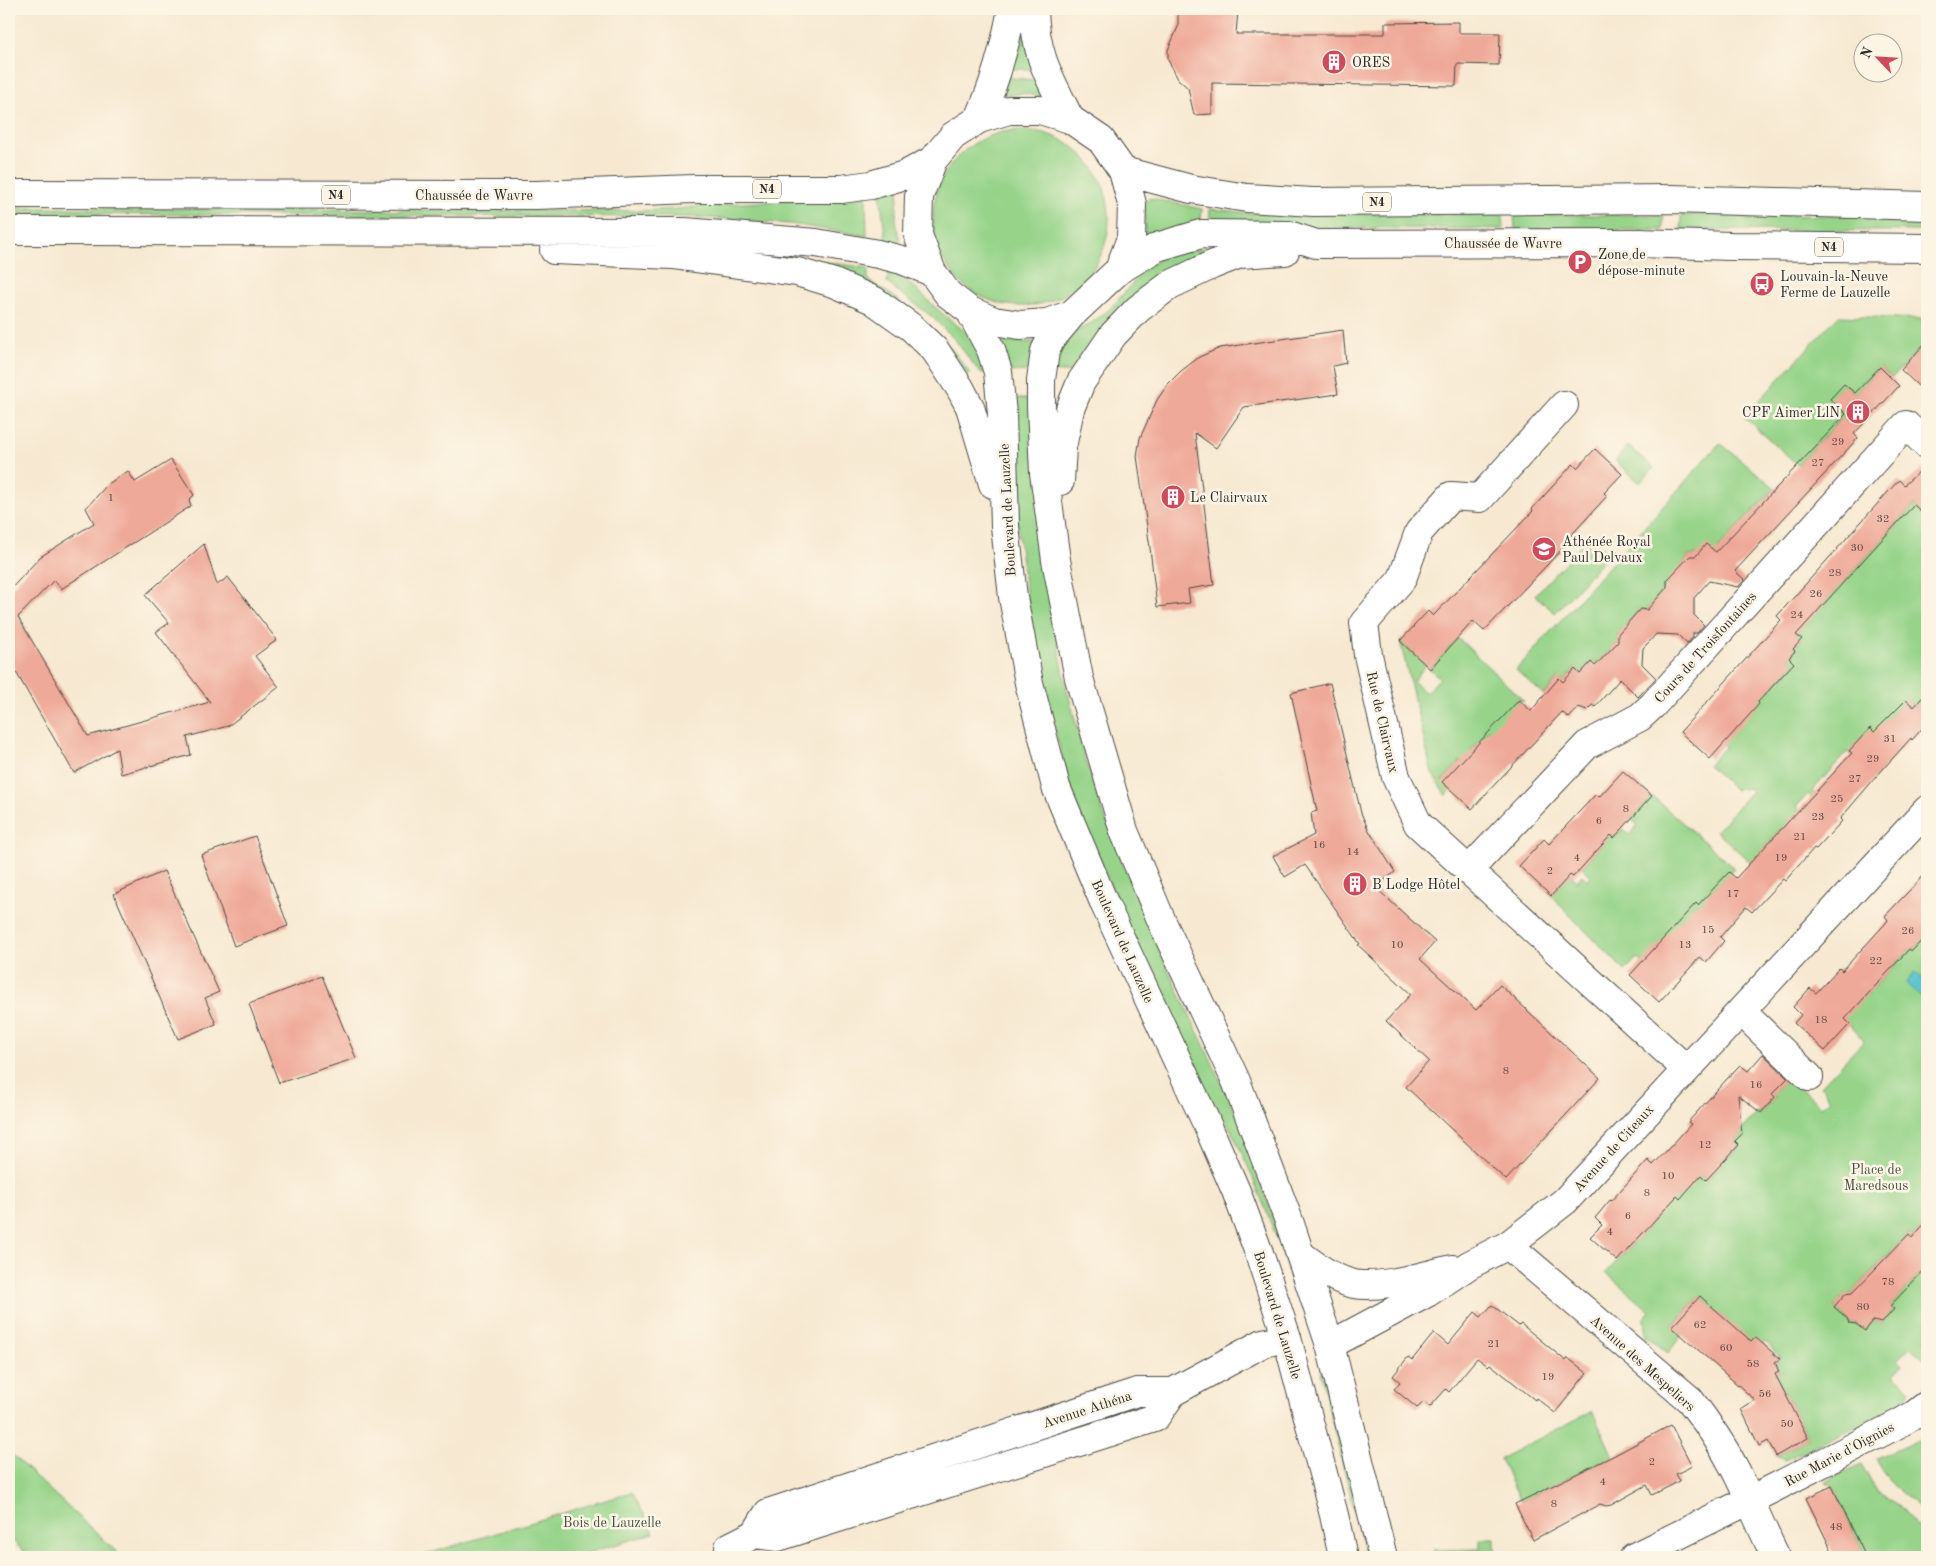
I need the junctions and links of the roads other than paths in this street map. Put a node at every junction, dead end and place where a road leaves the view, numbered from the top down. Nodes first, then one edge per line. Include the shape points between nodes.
1 (1012, 9) edge
2 (1034, 9) edge
3 (979, 119) junction
4 (1070, 119) junction
5 (933, 160) junction
6 (1123, 171) junction
7 (9, 194) edge
8 (1927, 206) edge
9 (9, 231) edge
10 (503, 231) junction
11 (1316, 244) junction
12 (1927, 248) edge
13 (1119, 270) junction
14 (932, 272) junction
15 (970, 310) junction
16 (1072, 314) junction
17 (1564, 405) dead end
18 (1927, 445) edge
19 (1005, 526) junction
20 (1056, 560) junction
21 (1927, 810) edge
22 (1468, 871) junction
23 (1741, 1011) junction
24 (1686, 1069) junction
25 (1808, 1077) dead end
26 (1508, 1245) junction
27 (1300, 1254) junction
28 (1469, 1265) junction
29 (1278, 1310) junction
30 (1287, 1338) junction
31 (1330, 1345) junction
32 (1927, 1404) edge
33 (1748, 1500) junction
34 (731, 1557) edge
35 (1343, 1557) edge
36 (1383, 1557) edge
37 (1634, 1557) edge
38 (1776, 1557) edge

1 - 3 main road via 1006,43
2 - 4 main road via 1038,50
3 - 4 main road, Chaussée de Wavre / N4 via 1009,110 1040,110
3 - 5 main road, Chaussée de Wavre / N4 via 953,136
4 - 6 main road, Chaussée de Wavre / N4 via 1101,140
5 - 7 main road, Chaussée de Wavre / N4 via 905,175 841,189 694,189 536,195
5 - 14 main road, Chaussée de Wavre / N4 via 919,196 918,235
6 - 8 main road, N4 via 1191,189 1247,198 1313,202 1670,199
6 - 13 main road, Chaussée de Wavre / N4 via 1132,204 1131,238
9 - 10 main road
10 - 14 main road via 685,232 744,236 816,243 878,254
10 - 19 main road via 544,250 673,255 796,272 834,283 873,300 911,327 935,350 960,388 980,436
11 - 12 main road, Chaussée de Wavre / N4 via 1639,243
11 - 13 main road, Chaussée de Wavre / N4 via 1289,235 1201,234 1158,246
11 - 20 main road via 1289,251 1240,254 1212,265 1170,285 1138,309 1113,335 1081,382 1070,409 1062,447
13 - 16 main road, Chaussée de Wavre / N4
14 - 15 main road, Chaussée de Wavre / N4 via 948,294
15 - 16 main road, Chaussée de Wavre / N4 via 994,321 1020,325 1047,323
15 - 19 main road, Boulevard de Lauzelle via 998,372
16 - 20 main road via 1045,351 1041,380 1044,473
17 - 22 main road, Rue de Clairvaux via 1480,498 1451,496 1419,532 1402,579 1364,623 1368,655 1396,777 1418,824
18 - 22 main road, Cours de Troisfontaines via 1906,425 1653,705 1640,716 1587,745
19 - 29 main road, Boulevard de Lauzelle via 1012,598 1029,683 1056,787 1105,906 1236,1191
20 - 27 main road via 1079,678 1124,831 1162,922 1236,1081
21 - 23 main road, Avenue de Citeaux
22 - 24 main road, Rue de Clairvaux
23 - 24 main road, Avenue de Citeaux
23 - 25 main road
24 - 26 main road, Avenue de Citeaux via 1565,1201
26 - 28 main road, Avenue de Citeaux
26 - 33 main road, Avenue des Mespeliers via 1690,1400 1713,1430
27 - 28 main road, Avenue de Citeaux via 1354,1284 1397,1281
27 - 31 main road
28 - 31 main road, Avenue de Citeaux via 1427,1293
29 - 30 main road, Boulevard de Lauzelle
29 - 31 main road via 1301,1332
30 - 34 main road, Avenue Athéna via 1263,1343 1173,1392 1137,1392 768,1513 755,1534 729,1547
30 - 35 main road, Boulevard de Lauzelle
31 - 36 main road
32 - 33 main road, Rue Marie d'Oignies via 1914,1415
33 - 37 main road, Rue Marie d'Oignies
33 - 38 main road, Avenue des Mespeliers

